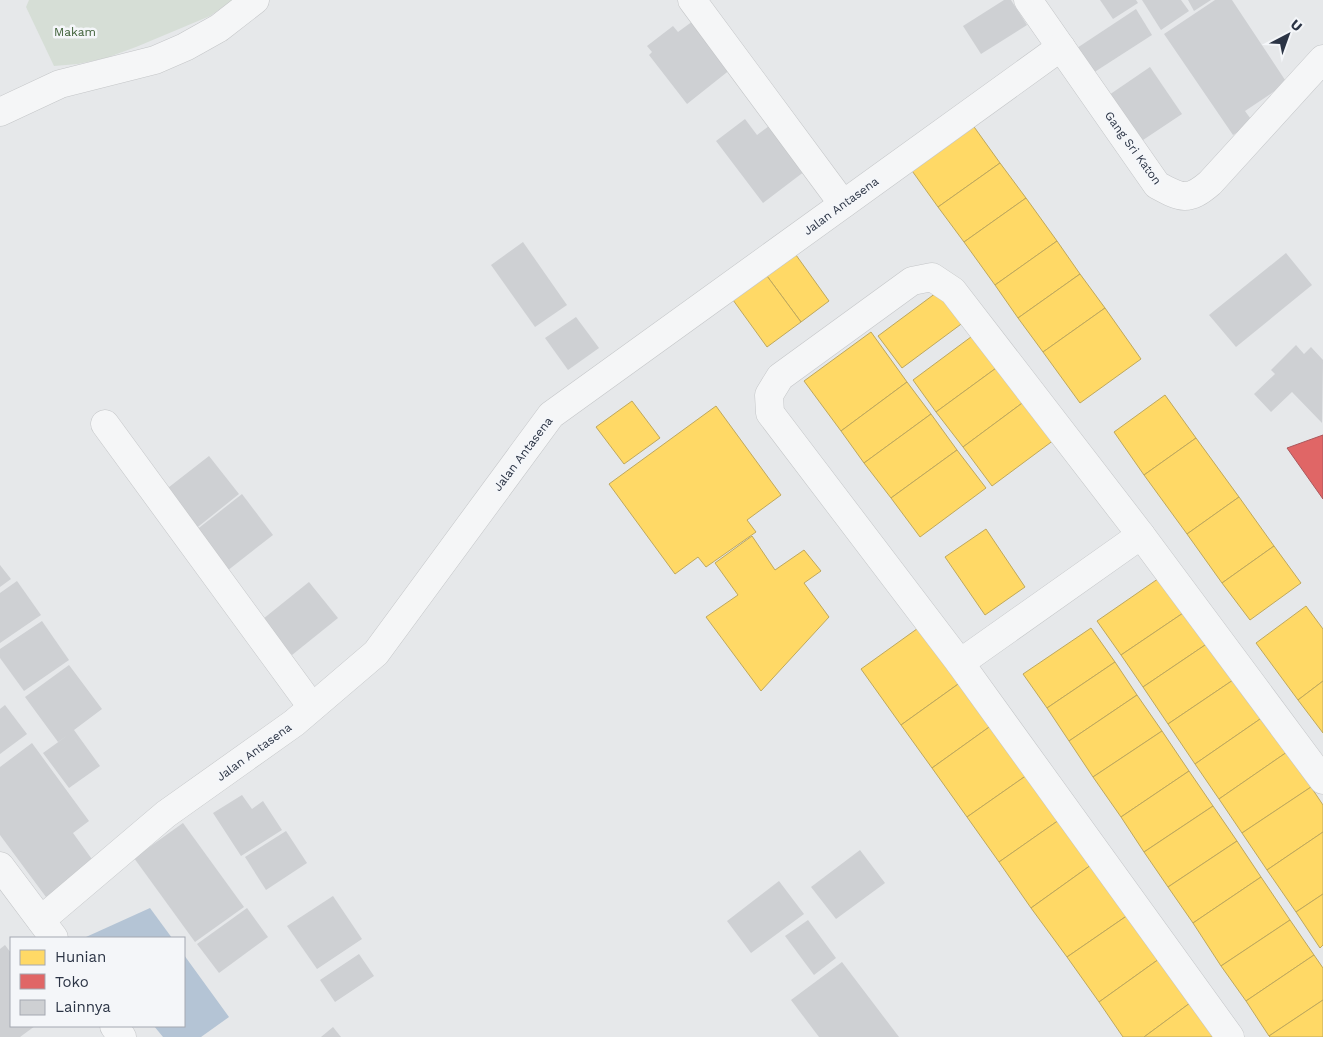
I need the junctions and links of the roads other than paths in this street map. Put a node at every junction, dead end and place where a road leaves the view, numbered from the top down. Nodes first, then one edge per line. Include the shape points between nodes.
1 (255, 0) edge
2 (692, 0) edge
3 (1028, 0) edge
4 (1061, 47) junction
5 (1323, 59) edge
6 (0, 112) edge
7 (843, 204) junction
8 (105, 424) dead end
9 (1141, 535) junction
10 (960, 663) junction
11 (312, 707) junction
12 (1323, 780) edge
13 (0, 866) edge
14 (47, 929) edge
15 (1230, 1037) edge

1 - 6 street via 220,28 185,47 154,60 60,84
2 - 7 street
3 - 4 street, Gang Sri Katon
4 - 5 street, Gang Sri Katon via 1157,185 1186,197 1200,192 1210,183
4 - 7 street, Jalan Antasena
7 - 11 street, Jalan Antasena via 551,415 376,653
8 - 11 street
9 - 10 street
9 - 10 street via 953,291 932,277 912,281 780,377 769,395 770,413
9 - 12 street
10 - 15 street
11 - 14 street, Jalan Antasena via 166,814
13 - 14 street

